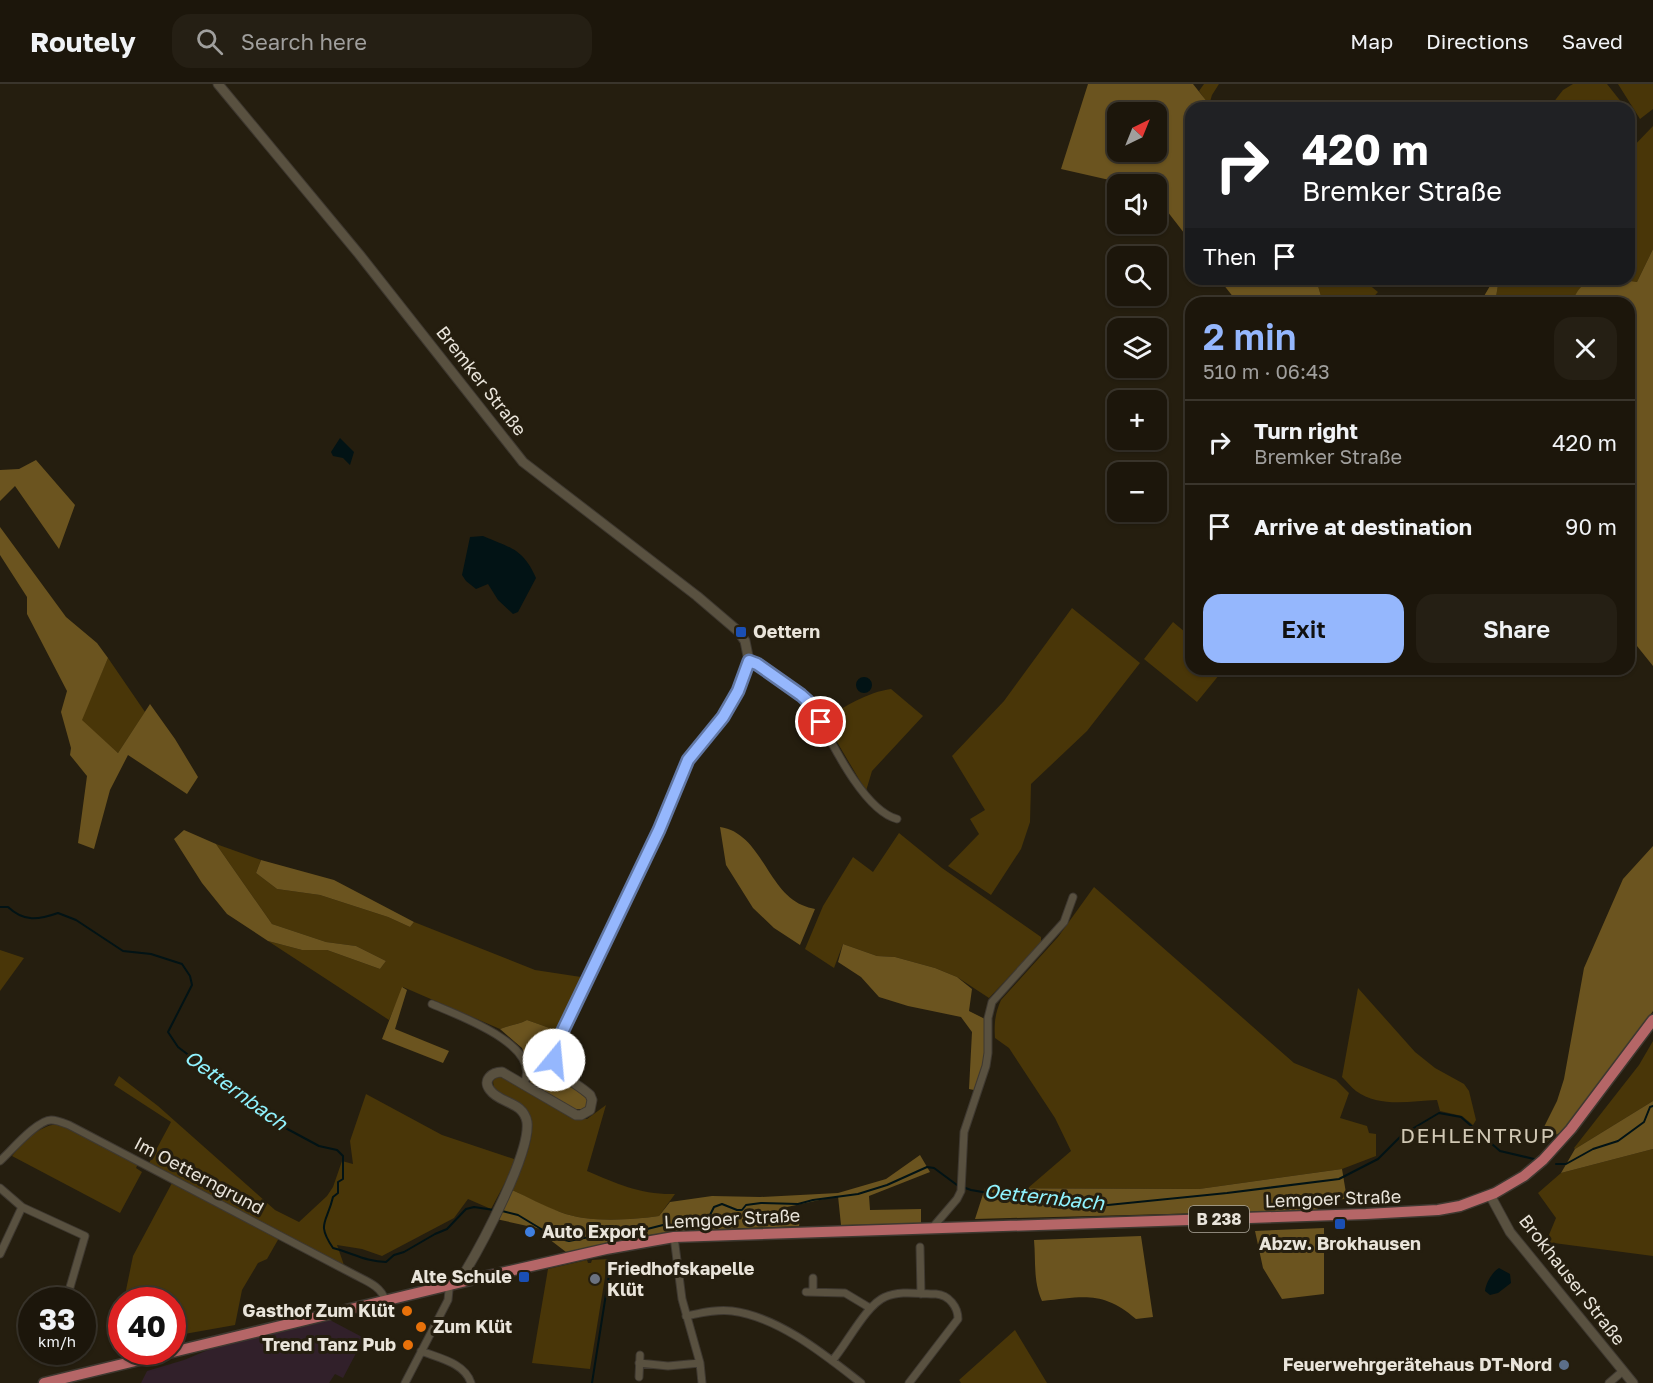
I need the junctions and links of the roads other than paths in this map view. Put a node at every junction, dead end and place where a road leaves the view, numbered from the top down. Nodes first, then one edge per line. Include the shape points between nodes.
1 (218, 84) edge
2 (749, 661) junction
3 (897, 819) dead end
4 (1072, 897) dead end
5 (432, 1004) dead end
6 (1653, 1020) edge
7 (523, 1084) junction
8 (0, 1161) edge
9 (0, 1188) edge
10 (1490, 1195) junction
11 (22, 1207) junction
12 (933, 1227) junction
13 (674, 1237) junction
14 (920, 1247) dead end
15 (0, 1254) edge
16 (813, 1278) dead end
17 (467, 1281) junction
18 (448, 1285) junction
19 (70, 1287) edge
20 (921, 1294) junction
21 (385, 1300) junction
22 (870, 1308) junction
23 (686, 1316) junction
24 (421, 1351) junction
25 (832, 1361) junction
26 (700, 1363) junction
27 (1623, 1371) junction
28 (639, 1377) dead end
29 (44, 1383) edge
30 (405, 1383) edge
31 (471, 1383) edge
32 (702, 1383) edge
33 (861, 1383) edge
34 (909, 1383) edge
35 (1609, 1383) edge
36 (1633, 1383) edge

1 - 2 street, Bremker Straße via 524,462 730,624 745,641
2 - 3 street via 811,704 865,795 882,812
2 - 7 street via 723,717 688,760 659,830 556,1045 556,1066 590,1095 590,1110 576,1115
4 - 12 street via 1064,922 992,1002 988,1053 964,1132 961,1191
5 - 7 street via 504,1038 528,1069
6 - 10 main road, Lemgoer Straße / B 238 via 1543,1160
7 - 17 street via 499,1072 488,1080 490,1091 522,1111 527,1125 523,1149 465,1272
8 - 21 street, Im Oetterngrund via 44,1122 54,1120 69,1125 355,1275 376,1287
9 - 11 street
10 - 12 main road, Lemgoer Straße / B 238 via 1460,1206 1416,1212
10 - 27 street, Brokhauser Straße via 1510,1232
11 - 15 street
11 - 19 street via 85,1236
12 - 13 main road, Lemgoer Straße / B 238
13 - 17 main road, Lemgoer Straße / B 238
13 - 23 street
14 - 20 street
16 - 22 street via 809,1292 845,1293
17 - 18 main road, Lemgoer Straße / B 238
18 - 21 main road, Lemgoer Straße / B 238
18 - 24 street via 448,1300
20 - 22 street via 886,1296
20 - 34 street via 946,1297 958,1319
21 - 29 main road, Lemgoer Straße / B 238
22 - 25 street
23 - 25 street via 731,1310 755,1316
23 - 26 street
24 - 30 street
24 - 31 street via 459,1367
25 - 33 street
26 - 28 street via 668,1366 640,1359
26 - 32 street
27 - 35 street
27 - 36 street, Brokhauser Straße

